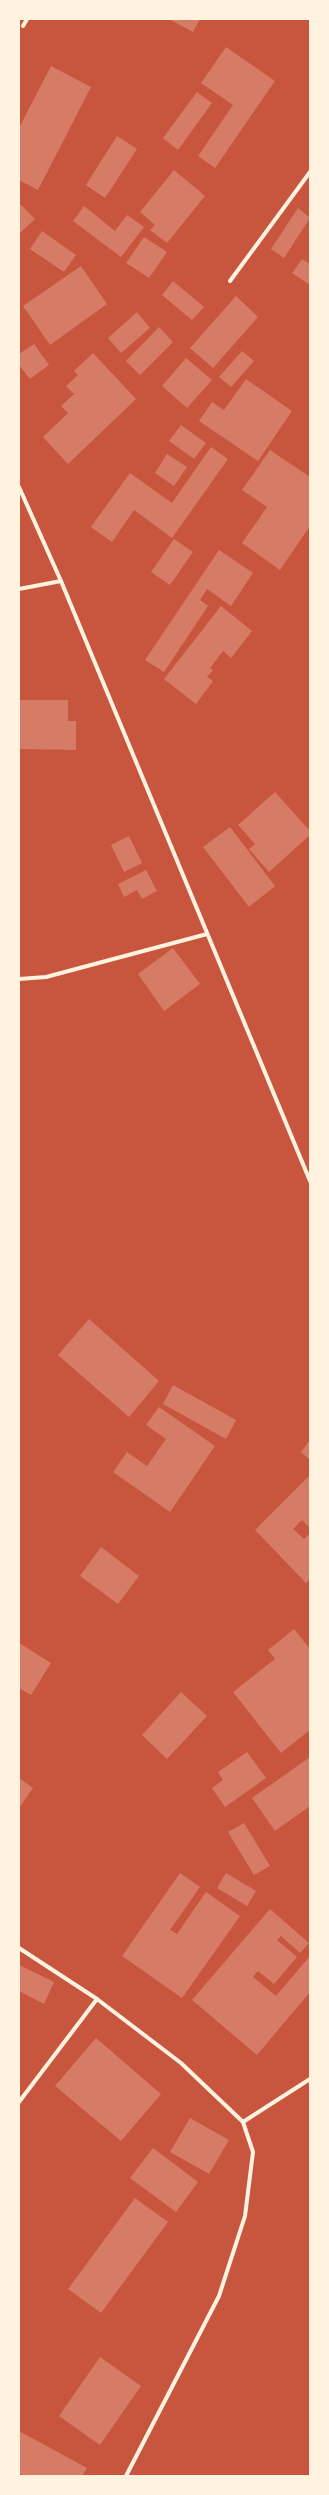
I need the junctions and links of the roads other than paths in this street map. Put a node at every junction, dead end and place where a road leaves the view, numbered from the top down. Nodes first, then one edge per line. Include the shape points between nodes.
1 (27, 19) edge
2 (23, 26) dead end
3 (310, 172) edge
4 (230, 281) dead end
5 (19, 487) edge
6 (61, 581) junction
7 (19, 589) edge
8 (207, 934) junction
9 (19, 979) edge
10 (310, 1181) edge
11 (19, 1948) edge
12 (97, 1999) junction
13 (310, 2079) edge
14 (19, 2102) edge
15 (243, 2122) junction
16 (126, 2476) edge

1 - 2 street
3 - 4 street
5 - 6 street
6 - 7 street
6 - 8 street
8 - 9 street via 46,977
8 - 10 street
11 - 12 street
12 - 14 street
12 - 15 street via 181,2063
13 - 15 street
15 - 16 street via 253,2152 245,2216 224,2282

